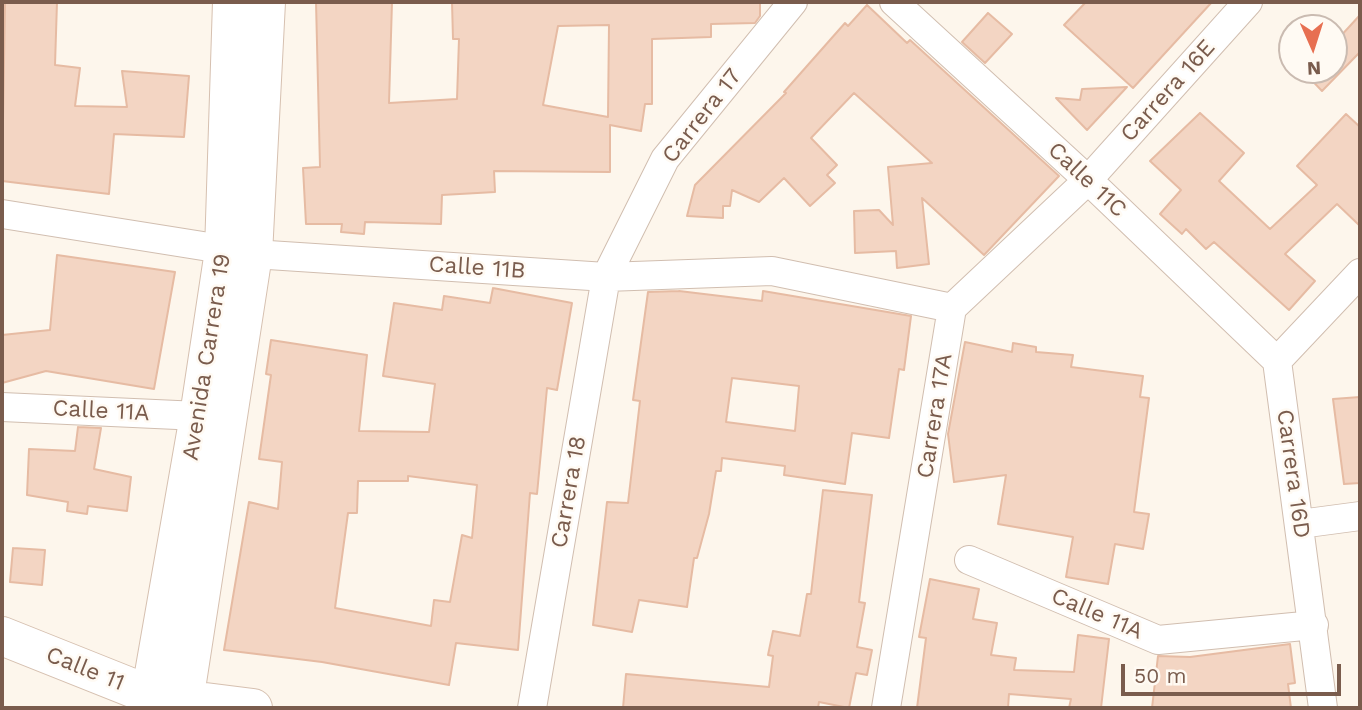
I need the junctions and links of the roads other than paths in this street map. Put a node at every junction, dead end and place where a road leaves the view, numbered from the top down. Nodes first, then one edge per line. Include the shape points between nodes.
1 (232, 2) edge
2 (266, 2) edge
3 (793, 2) edge
4 (894, 2) edge
5 (1248, 2) edge
6 (1088, 180) junction
7 (2, 214) edge
8 (238, 252) junction
9 (1360, 272) edge
10 (606, 276) junction
11 (952, 308) junction
12 (1277, 361) junction
13 (2, 407) edge
14 (199, 416) junction
15 (1360, 516) edge
16 (1300, 524) junction
17 (969, 560) dead end
18 (1314, 625) junction
19 (2, 636) edge
20 (166, 702) edge
21 (253, 708) edge
22 (532, 708) edge
23 (886, 708) edge
24 (1323, 708) edge

1 - 8 main road, Avenida Carrera 19
2 - 8 main road, Avenida Carrera 19
3 - 10 street, Carrera 17 via 665,159
4 - 6 street, Calle 11C
5 - 6 street, Carrera 16E
6 - 11 street
6 - 12 street, Calle 11C
7 - 8 street, Calle 11B
8 - 10 street, Calle 11B
8 - 14 main road, Avenida Carrera 19
8 - 20 main road, Avenida Carrera 19
9 - 12 street
10 - 11 street, Calle 11B via 772,271
10 - 22 street, Carrera 18
11 - 23 street, Carrera 17A
12 - 16 street, Carrera 16D
13 - 14 street, Calle 11A
14 - 20 main road, Avenida Carrera 19
15 - 16 street
16 - 18 street, Carrera 16D
17 - 18 street, Calle 11A via 1158,640
18 - 24 street, Carrera 16D
19 - 20 main road, Calle 11
20 - 21 main road, Calle 11

